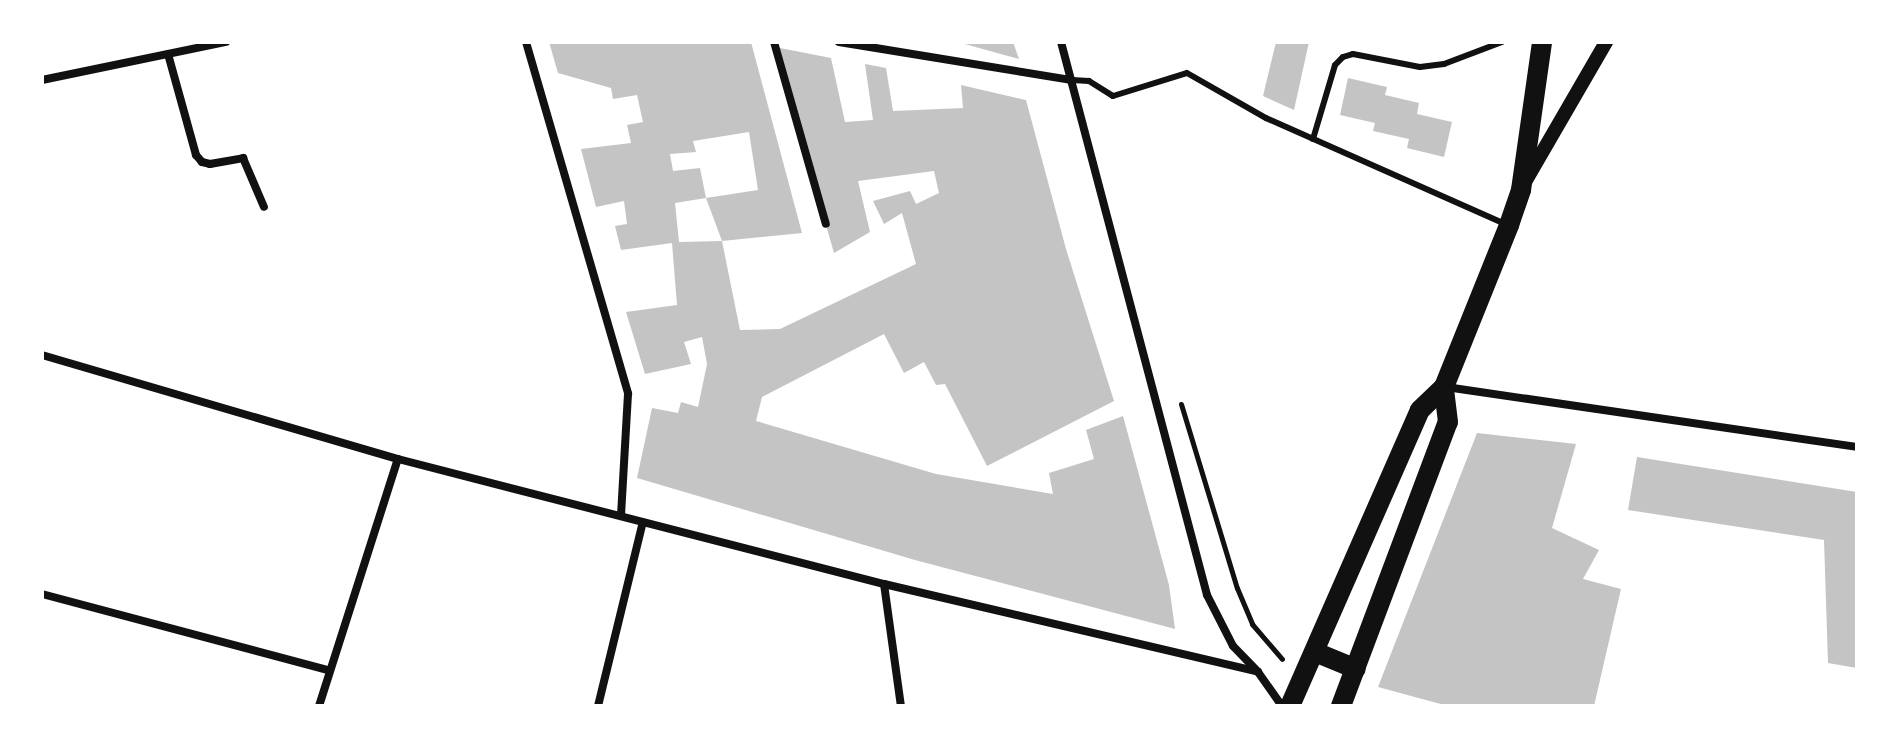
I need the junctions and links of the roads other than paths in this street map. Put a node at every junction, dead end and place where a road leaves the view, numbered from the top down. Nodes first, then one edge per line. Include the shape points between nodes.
1 (226, 42) edge
2 (526, 42) edge
3 (774, 42) edge
4 (839, 42) edge
5 (1061, 42) edge
6 (1502, 42) edge
7 (1542, 42) edge
8 (1606, 42) edge
9 (168, 54) junction
10 (42, 80) edge
11 (1072, 80) junction
12 (1313, 139) junction
13 (1521, 190) junction
14 (264, 207) dead end
15 (826, 224) dead end
16 (1509, 225) junction
17 (42, 355) edge
18 (1444, 387) junction
19 (1857, 447) edge
20 (398, 459) junction
21 (621, 515) junction
22 (643, 522) junction
23 (884, 584) junction
24 (42, 594) edge
25 (1315, 652) junction
26 (1356, 669) junction
27 (328, 670) junction
28 (1258, 672) junction
29 (1345, 705) edge
30 (319, 706) edge
31 (598, 706) edge
32 (901, 706) edge
33 (1282, 706) edge
34 (1290, 706) edge

1 - 9 street
2 - 21 street via 628,394
3 - 15 street
4 - 11 street
5 - 11 street
6 - 12 lane via 1444,64 1420,67 1353,54 1343,57 1335,65
7 - 13 main road
8 - 13 street
9 - 10 street
9 - 14 street via 196,155 210,164 243,158
11 - 12 lane via 1089,81 1113,96 1187,73
11 - 28 street via 1207,595 1233,646
12 - 16 lane
13 - 16 main road
16 - 18 main road
17 - 20 street
18 - 19 street
18 - 25 main road via 1420,410
18 - 26 main road via 1448,422
20 - 21 street
20 - 27 street
21 - 22 street
22 - 23 street
22 - 31 street
23 - 28 street
23 - 32 street
24 - 27 street
25 - 26 main road
25 - 34 main road
26 - 29 main road
27 - 30 street
28 - 33 street

